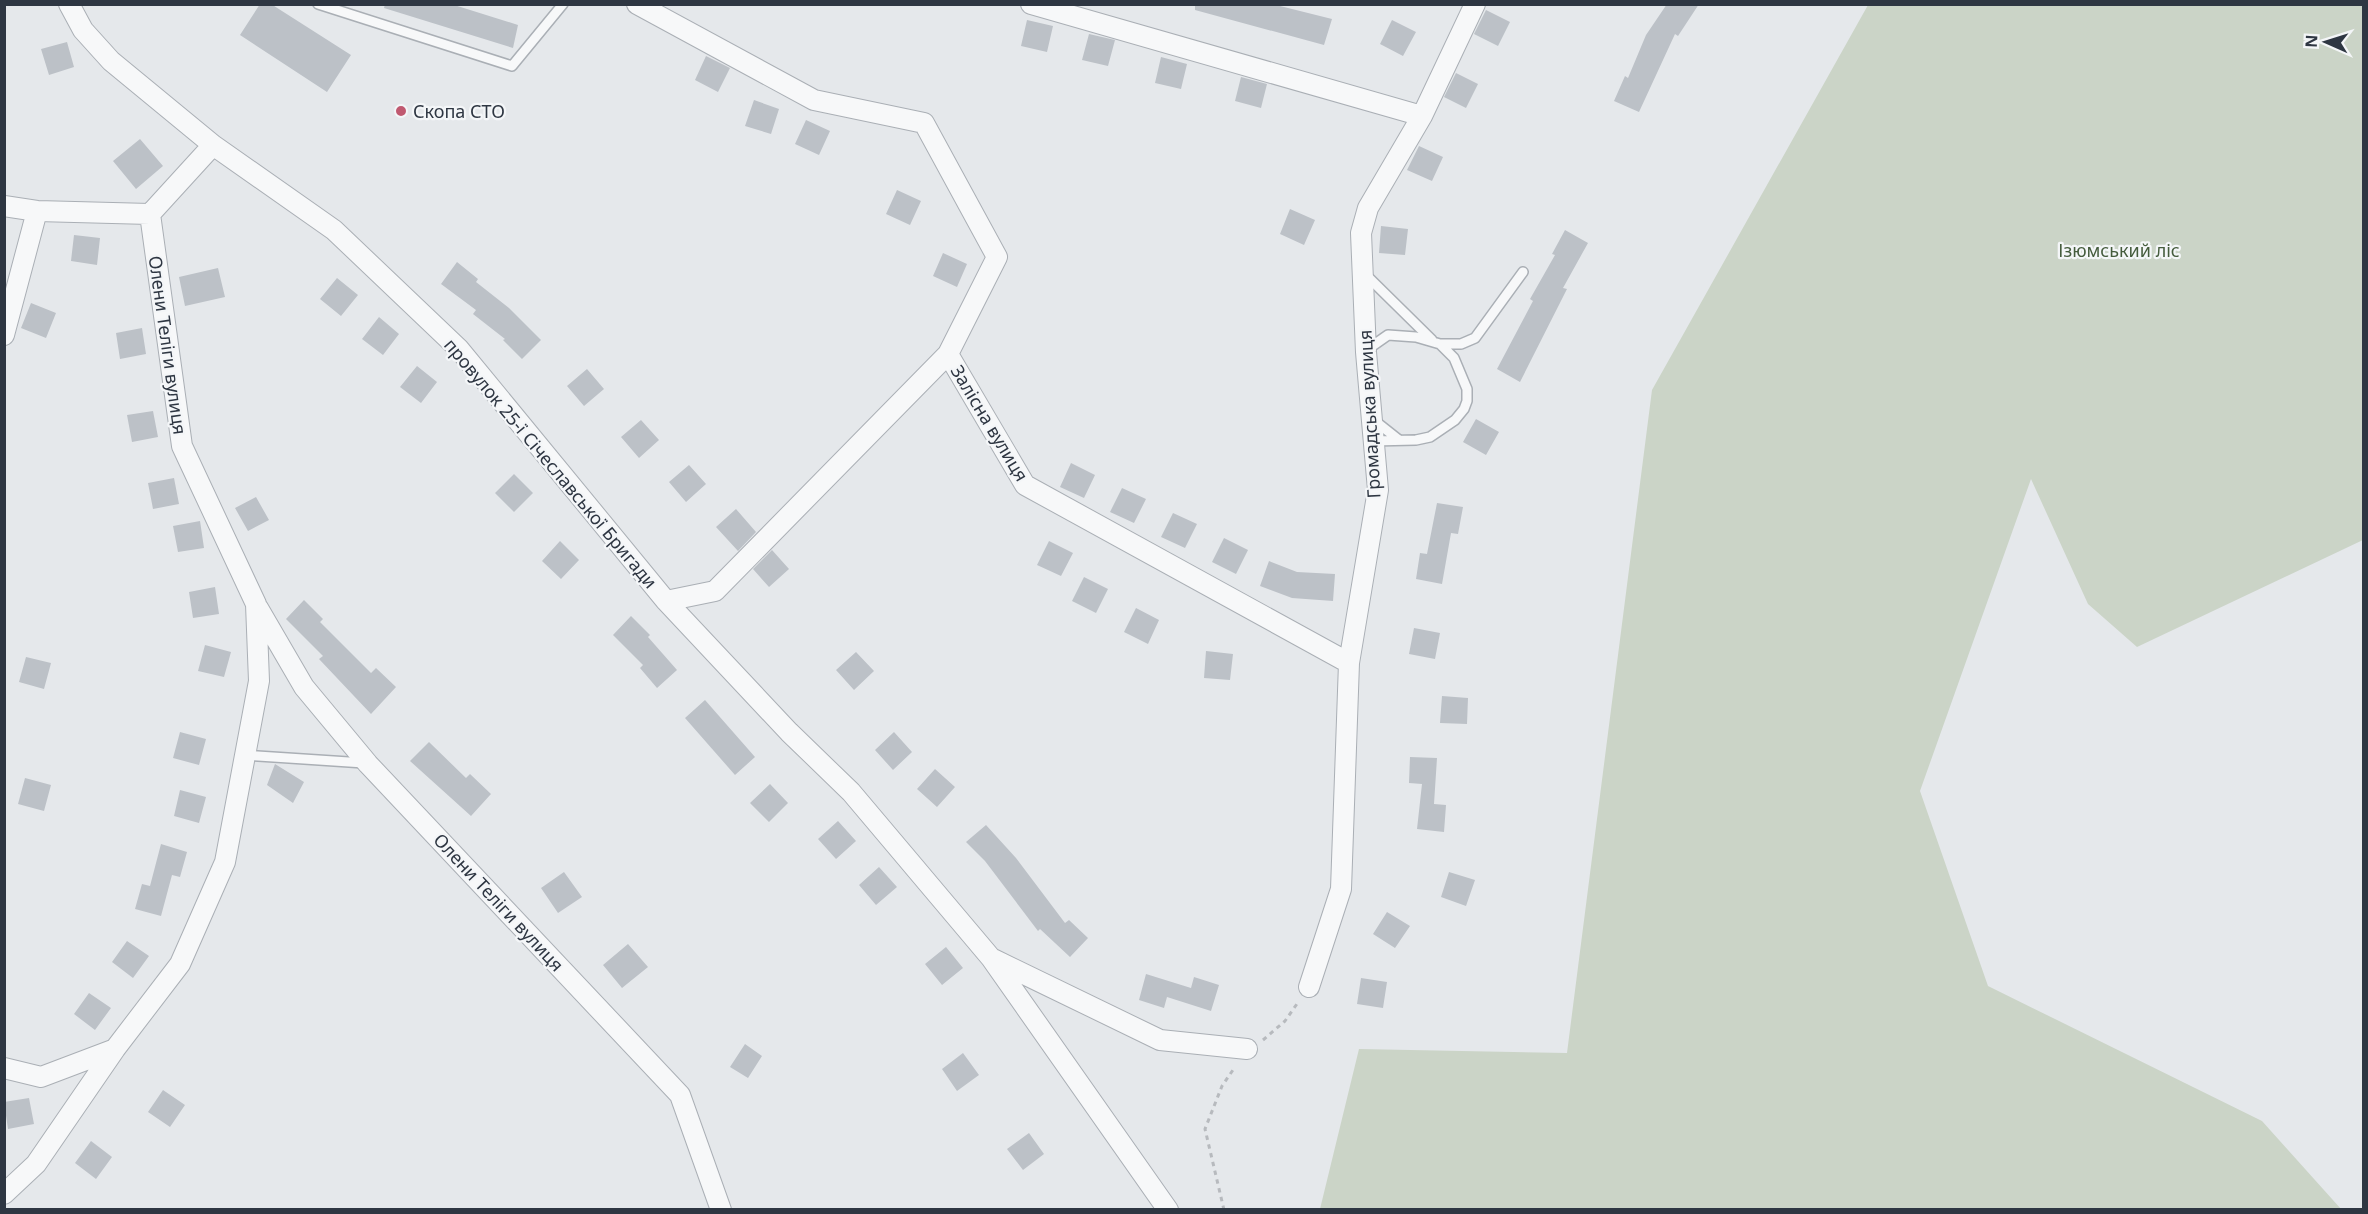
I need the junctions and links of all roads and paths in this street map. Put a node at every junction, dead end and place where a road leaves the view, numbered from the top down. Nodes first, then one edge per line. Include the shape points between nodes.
1 (69, 4) edge
2 (318, 4) edge
3 (563, 4) edge
4 (637, 4) edge
5 (1030, 4) edge
6 (1475, 4) edge
7 (1422, 116) junction
8 (213, 145) junction
9 (4, 206) edge
10 (37, 211) junction
11 (150, 214) junction
12 (1361, 270) junction
13 (1523, 272) dead end
14 (4, 335) edge
15 (1436, 342) junction
16 (1366, 352) junction
17 (948, 354) junction
18 (1370, 414) junction
19 (1399, 440) junction
20 (1372, 450) junction
21 (666, 601) junction
22 (256, 604) junction
23 (1349, 663) junction
24 (244, 755) junction
25 (368, 764) junction
26 (992, 958) junction
27 (1309, 987) joint
28 (115, 1049) junction
29 (1247, 1050) junction
30 (4, 1068) edge
31 (4, 1194) edge
32 (721, 1209) edge
33 (1168, 1209) edge
34 (1224, 1209) edge

1 - 8 street, провулок 25-ї Січеславської Бригади via 83,30 111,61
2 - 3 lane via 512,66
4 - 17 street, Залісна вулиця via 814,100 924,123 997,257
5 - 7 street
6 - 7 street, Громадська вулиця
7 - 12 street, Громадська вулиця via 1368,208 1361,233
8 - 11 street
8 - 21 street, провулок 25-ї Січеславської Бригади via 334,230 459,349
9 - 10 street
10 - 11 street
10 - 14 street
11 - 22 street, Олени Теліги вулиця via 182,446
12 - 15 lane
12 - 16 street, Громадська вулиця
13 - 15 lane via 1474,338 1461,344
15 - 16 lane via 1388,335
15 - 19 lane via 1455,358 1467,389 1464,409 1449,426 1430,437
16 - 18 street, Громадська вулиця
17 - 21 street, провулок 25-ї Січеславської Бригади via 715,591
17 - 23 street, Залісна вулиця via 1025,485
18 - 19 lane
18 - 20 street, Громадська вулиця
19 - 20 lane
19 - 20 lane
20 - 23 street, Громадська вулиця via 1378,490
21 - 26 street, провулок 25-ї Січеславської Бригади via 851,792
22 - 24 street, Олени Теліги вулиця via 259,681
22 - 25 street, Олени Теліги вулиця via 304,687
23 - 27 street, Громадська вулиця via 1341,889
24 - 25 lane
24 - 28 street, Олени Теліги вулиця via 221,872 180,964
25 - 32 street, Олени Теліги вулиця via 680,1095
26 - 29 street, провулок 25-ї Січеславської Бригади via 1160,1040
26 - 33 street, провулок 25-ї Січеславської Бригади
27 - 29 path via 1286,1021
28 - 30 street via 41,1077
28 - 31 street, Олени Теліги вулиця via 36,1164
29 - 34 path via 1222,1086 1205,1129

